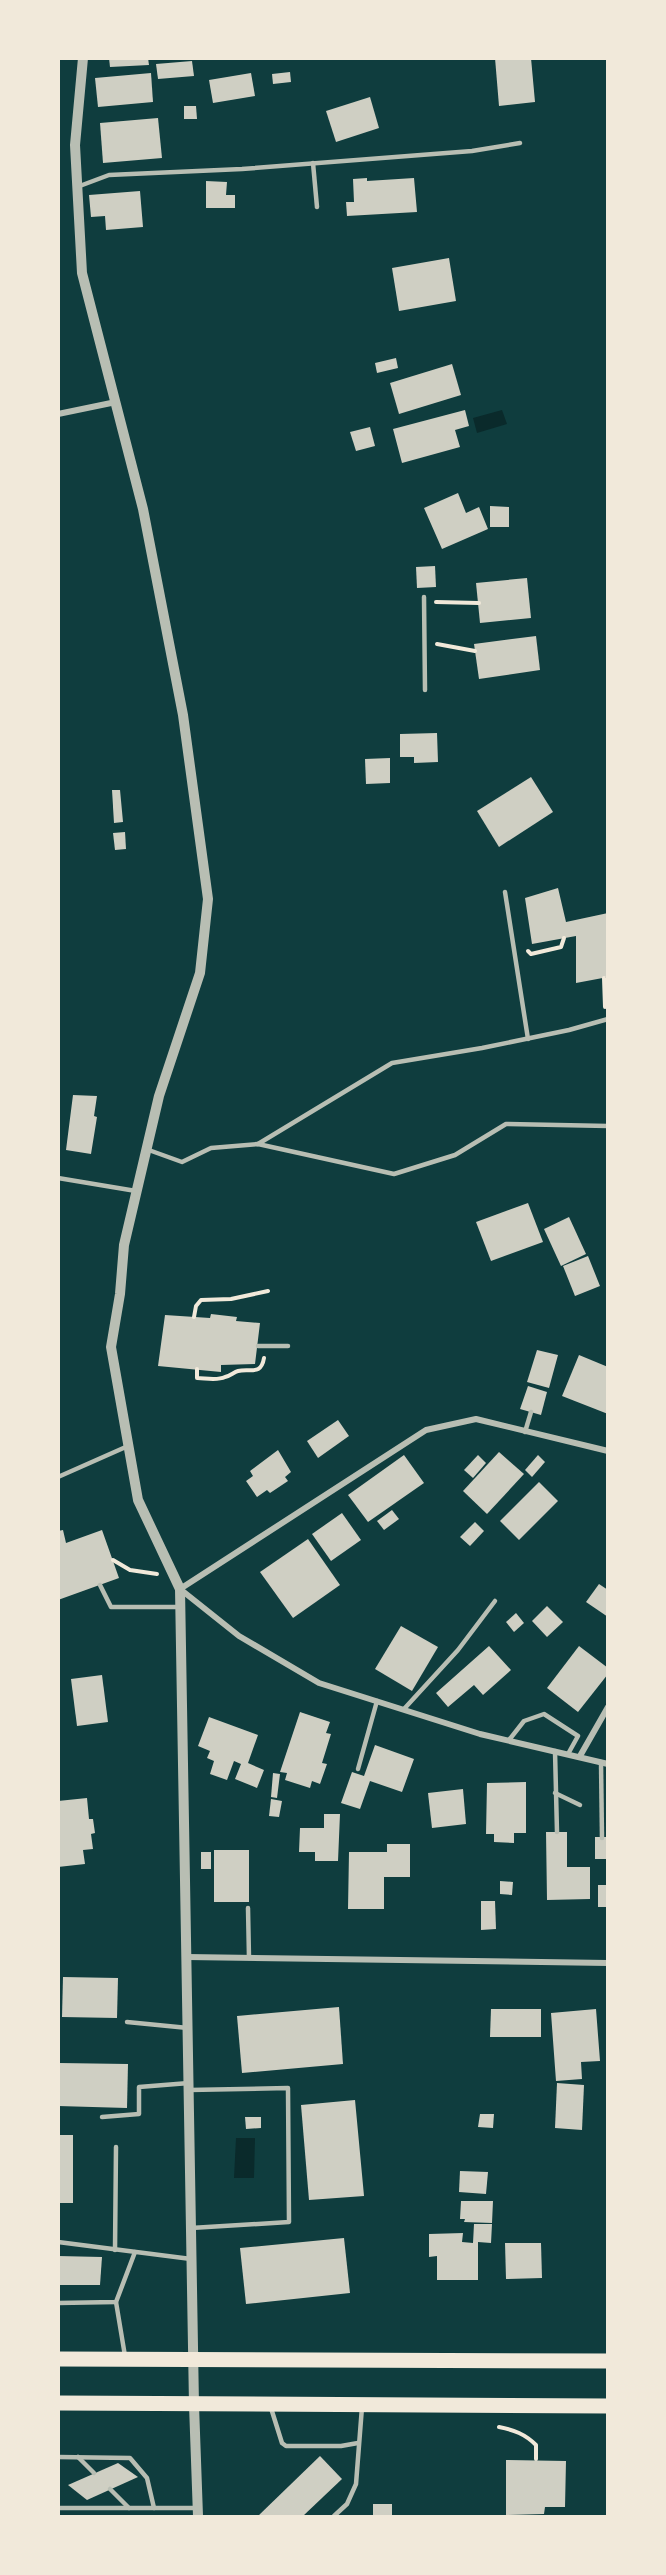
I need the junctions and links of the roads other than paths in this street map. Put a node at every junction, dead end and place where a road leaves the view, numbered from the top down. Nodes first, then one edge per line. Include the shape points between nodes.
1 (83, 58) edge
2 (520, 143) dead end
3 (313, 163) junction
4 (77, 187) junction
5 (317, 207) dead end
6 (116, 402) junction
7 (58, 414) edge
8 (424, 600) road end
9 (425, 690) dead end
10 (505, 892) dead end
11 (607, 1019) edge
12 (528, 1039) junction
13 (608, 1126) edge
14 (258, 1144) junction
15 (146, 1149) junction
16 (58, 1179) edge
17 (136, 1191) junction
18 (258, 1346) dead end
19 (288, 1346) dead end
20 (531, 1412) dead end
21 (525, 1432) junction
22 (128, 1446) junction
23 (608, 1451) edge
24 (58, 1477) edge
25 (100, 1585) dead end
26 (180, 1589) junction
27 (495, 1601) dead end
28 (181, 1607) junction
29 (377, 1701) junction
30 (608, 1707) edge
31 (404, 1709) junction
32 (510, 1740) junction
33 (555, 1751) junction
34 (568, 1754) junction
35 (580, 1756) junction
36 (604, 1763) edge
37 (358, 1769) dead end
38 (555, 1793) junction
39 (580, 1805) dead end
40 (557, 1832) dead end
41 (602, 1838) dead end
42 (248, 1908) dead end
43 (187, 1957) junction
44 (249, 1958) junction
45 (608, 1963) edge
46 (127, 2022) dead end
47 (188, 2028) junction
48 (189, 2086) junction
49 (102, 2117) dead end
50 (116, 2147) dead end
51 (191, 2228) junction
52 (58, 2242) edge
53 (115, 2250) junction
54 (135, 2252) junction
55 (191, 2259) junction
56 (116, 2302) junction
57 (58, 2303) edge
58 (193, 2358) junction
59 (58, 2359) edge
60 (125, 2359) junction
61 (608, 2361) edge
62 (58, 2403) edge
63 (194, 2405) junction
64 (270, 2405) junction
65 (362, 2405) junction
66 (608, 2406) edge
67 (358, 2443) junction
68 (58, 2457) edge
69 (78, 2457) junction
70 (94, 2473) dead end
71 (110, 2489) dead end
72 (58, 2508) edge
73 (129, 2508) junction
74 (154, 2508) junction
75 (198, 2512) edge
76 (334, 2517) edge

1 - 4 street via 75,145
2 - 3 lane via 472,151
3 - 4 lane via 109,175
3 - 5 lane
4 - 6 street via 82,273
6 - 7 street
6 - 15 street via 144,510 183,715 208,899 200,974 159,1096
8 - 9 lane
10 - 12 lane
11 - 12 lane
12 - 14 lane via 392,1063
13 - 14 lane via 506,1124 455,1155 394,1174
14 - 15 lane via 211,1148 182,1162
15 - 17 street
16 - 17 lane
17 - 22 street via 124,1245 111,1347
18 - 19 lane
20 - 21 lane
21 - 23 street
21 - 26 street via 476,1419 426,1430
22 - 24 lane
22 - 26 street via 138,1500
25 - 28 lane via 111,1607
26 - 28 street
26 - 29 street via 239,1636 319,1683
27 - 31 lane via 458,1650
28 - 43 street
29 - 31 street
29 - 37 lane
30 - 35 street
31 - 32 street
32 - 33 street
32 - 34 lane via 524,1720 544,1714 578,1736
33 - 34 street
33 - 38 lane
34 - 35 street
35 - 36 street
36 - 41 lane
38 - 39 lane
38 - 40 lane
42 - 44 lane
43 - 44 street
43 - 47 street
44 - 45 street
46 - 47 lane
47 - 48 street
48 - 49 lane via 139,2087 139,2114
48 - 51 street
48 - 51 lane via 288,2088 289,2222
50 - 53 lane
51 - 55 street
52 - 53 lane
53 - 54 lane
54 - 55 lane
54 - 56 lane
55 - 58 street
56 - 57 lane
56 - 60 lane
58 - 60 main road
58 - 61 main road
58 - 63 street
59 - 60 main road
62 - 63 main road
63 - 64 main road
63 - 75 street
64 - 65 main road
64 - 67 lane via 286,2446
65 - 66 main road
65 - 67 lane
67 - 76 lane via 356,2484 347,2504
68 - 69 lane
69 - 70 lane
69 - 74 lane via 130,2458 147,2478
71 - 73 lane
72 - 73 lane
73 - 74 lane
74 - 75 lane

